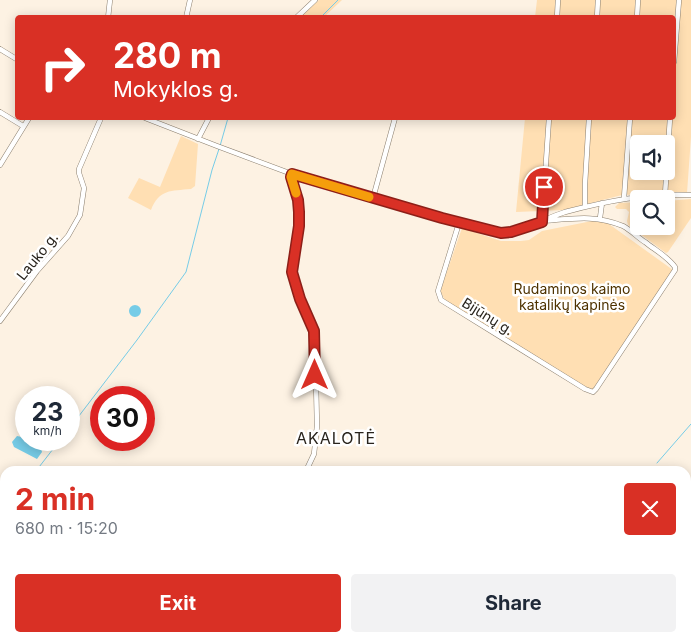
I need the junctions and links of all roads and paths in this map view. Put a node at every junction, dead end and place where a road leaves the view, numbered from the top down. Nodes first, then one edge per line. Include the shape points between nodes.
1 (110, 0) edge
2 (190, 0) edge
3 (315, 0) edge
4 (558, 0) edge
5 (598, 0) edge
6 (638, 0) edge
7 (679, 0) edge
8 (108, 15) edge
9 (187, 15) edge
10 (299, 15) edge
11 (557, 15) edge
12 (597, 15) edge
13 (637, 15) edge
14 (676, 26) edge
15 (0, 49) edge
16 (15, 58) edge
17 (0, 112) edge
18 (28, 120) edge
19 (100, 120) edge
20 (154, 120) edge
21 (208, 120) edge
22 (394, 120) edge
23 (550, 120) edge
24 (590, 120) edge
25 (630, 120) edge
26 (670, 120) edge
27 (24, 126) junction
28 (198, 139) junction
29 (0, 165) edge
30 (292, 174) junction
31 (665, 190) edge
32 (675, 195) edge
33 (691, 195) edge
34 (373, 198) junction
35 (624, 198) junction
36 (630, 198) edge
37 (602, 203) junction
38 (585, 207) junction
39 (600, 218) junction
40 (542, 222) junction
41 (459, 223) junction
42 (0, 320) edge
43 (308, 466) edge

1 - 8 street
2 - 9 street
3 - 10 street
4 - 11 street
5 - 12 street
6 - 13 street
7 - 14 street
15 - 16 street
17 - 27 street
18 - 27 street
19 - 42 street, Lauko g. via 79,173 84,188 80,215 59,247
20 - 28 street
21 - 28 street
22 - 34 street
23 - 40 street
24 - 38 street
25 - 35 street
26 - 31 street
27 - 29 street
28 - 30 street
30 - 34 street
30 - 43 street via 299,212 292,272 314,331 316,435 314,454
32 - 33 street
34 - 41 street
35 - 36 street
35 - 37 street
37 - 38 street
37 - 39 street
38 - 40 street
39 - 40 street
39 - 41 street, Bijūnų g. via 630,230 665,256 675,270 593,392 441,300 438,290
40 - 41 street via 501,233

